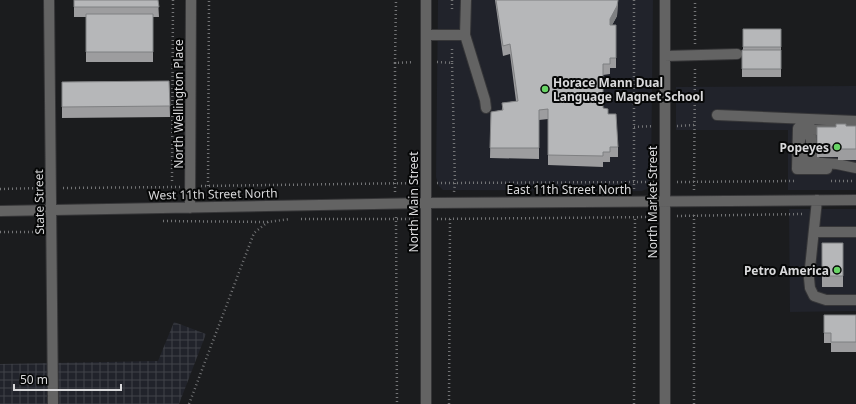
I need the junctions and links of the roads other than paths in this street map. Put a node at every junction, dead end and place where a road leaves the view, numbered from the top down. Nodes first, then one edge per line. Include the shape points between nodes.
1 (49, 0) edge
2 (191, 0) edge
3 (426, 0) edge
4 (466, 0) edge
5 (665, 0) edge
6 (426, 34) junction
7 (465, 35) junction
8 (737, 54) dead end
9 (665, 56) junction
10 (486, 108) dead end
11 (717, 115) dead end
12 (819, 119) junction
13 (856, 121) edge
14 (856, 129) edge
15 (856, 169) edge
16 (817, 200) junction
17 (856, 200) edge
18 (666, 202) junction
19 (426, 204) junction
20 (190, 208) junction
21 (52, 210) junction
22 (0, 211) edge
23 (814, 232) junction
24 (856, 232) edge
25 (856, 300) edge
26 (53, 404) edge
27 (426, 404) edge
28 (665, 404) edge

1 - 21 street, State Street
2 - 20 street, North Wellington Place
3 - 6 street, North Main Street
4 - 7 street
5 - 9 street, North Market Street
6 - 7 street
6 - 19 street, North Main Street
7 - 10 street
8 - 9 street
9 - 18 street, North Market Street
11 - 12 street
12 - 13 street
12 - 15 street via 806,122 798,128 797,169
14 - 15 street via 804,132 800,148 807,162 837,164
16 - 17 street, East 11th Street North
16 - 18 street, East 11th Street North
16 - 23 street
18 - 19 street, East 11th Street North
18 - 28 street, North Market Street
19 - 20 street, West 11th Street North
19 - 27 street, North Main Street
20 - 21 street, West 11th Street North
21 - 22 street, West 11th Street North
21 - 26 street, State Street
23 - 24 street
23 - 25 street via 809,278 814,296 826,300

